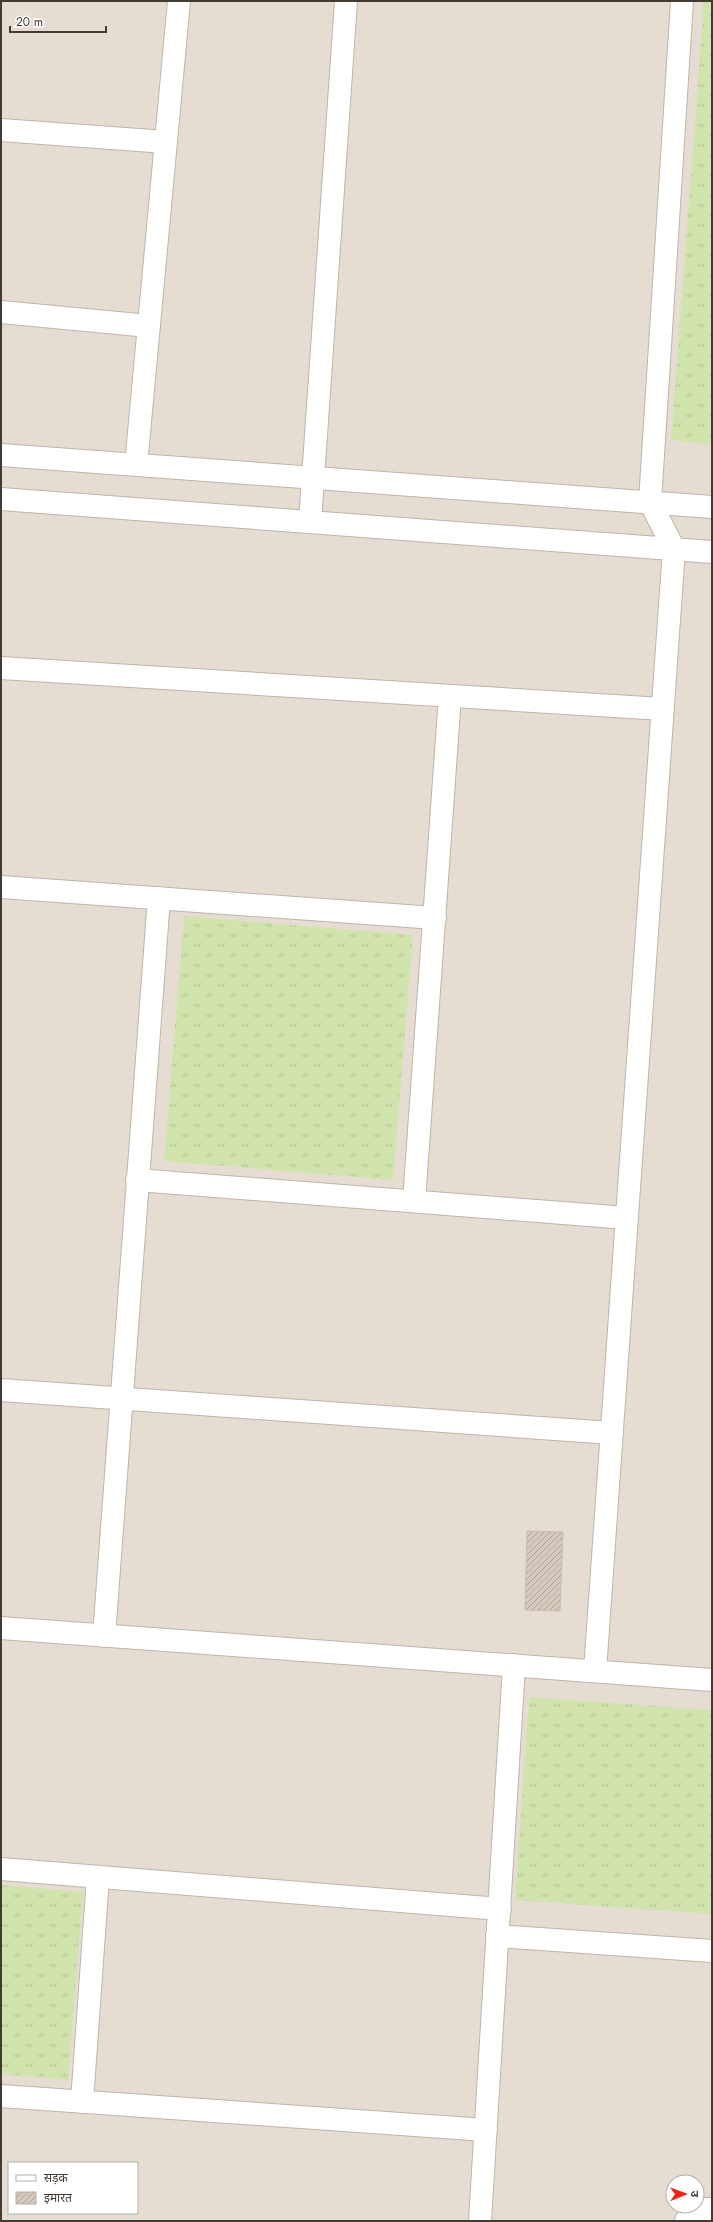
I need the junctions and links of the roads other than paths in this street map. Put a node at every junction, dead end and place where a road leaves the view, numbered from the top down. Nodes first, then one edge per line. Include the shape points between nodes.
1 (179, 1) edge
2 (346, 1) edge
3 (682, 1) edge
4 (1, 130) edge
5 (166, 142) junction
6 (1, 312) edge
7 (149, 326) junction
8 (1, 455) edge
9 (136, 465) junction
10 (313, 478) junction
11 (1, 500) edge
12 (650, 502) junction
13 (712, 507) edge
14 (310, 522) junction
15 (674, 549) junction
16 (712, 552) edge
17 (1, 668) edge
18 (450, 696) junction
19 (663, 709) junction
20 (1, 887) edge
21 (159, 898) junction
22 (435, 918) junction
23 (138, 1180) junction
24 (414, 1201) junction
25 (627, 1218) junction
26 (1, 1390) edge
27 (122, 1398) junction
28 (612, 1433) junction
29 (1, 1628) edge
30 (104, 1636) junction
31 (514, 1665) junction
32 (595, 1671) junction
33 (712, 1680) edge
34 (1, 1869) edge
35 (98, 1877) junction
36 (500, 1909) junction
37 (497, 1936) junction
38 (712, 1951) edge
39 (1, 2096) edge
40 (82, 2102) junction
41 (486, 2130) junction
42 (712, 2209) edge
43 (480, 2221) edge
44 (686, 2221) edge

1 - 5 street
2 - 10 street
3 - 12 street
4 - 5 street
5 - 7 street
6 - 7 street
7 - 9 street
8 - 9 street
9 - 10 street
10 - 12 street
10 - 14 street
11 - 14 street
12 - 13 street
12 - 15 street
14 - 15 street
15 - 16 street
15 - 19 street
17 - 18 street
18 - 19 street
18 - 22 street
19 - 25 street
20 - 21 street
21 - 22 street
21 - 23 street
22 - 24 street
23 - 24 street
23 - 27 street
24 - 25 street
25 - 28 street
26 - 27 street
27 - 28 street
27 - 30 street
28 - 32 street
29 - 30 street
30 - 31 street
31 - 32 street
31 - 36 street
32 - 33 street
34 - 35 street
35 - 36 street
35 - 40 street
36 - 37 street
37 - 38 street
37 - 41 street
39 - 40 street
40 - 41 street
41 - 43 street
42 - 44 street via 706,2209

